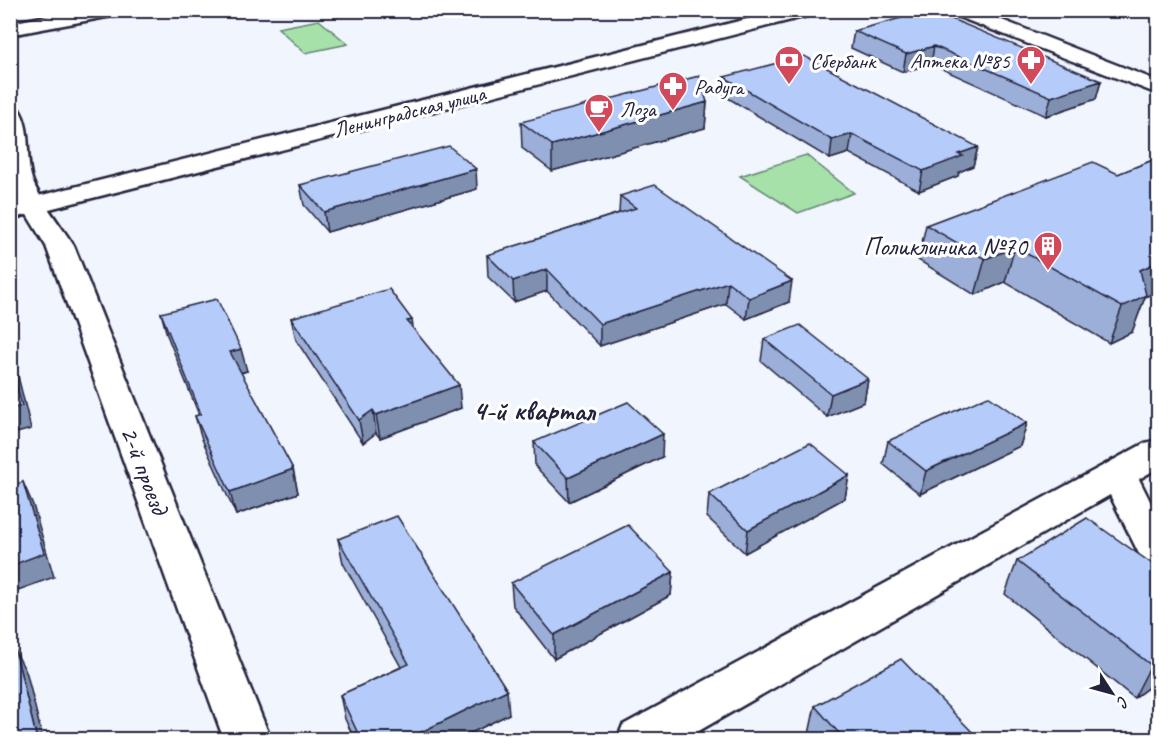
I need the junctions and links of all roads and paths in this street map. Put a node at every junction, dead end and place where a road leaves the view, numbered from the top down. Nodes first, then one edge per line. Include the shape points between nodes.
1 (112, 10) edge
2 (808, 10) edge
3 (958, 10) edge
4 (10, 29) edge
5 (1158, 88) edge
6 (10, 113) edge
7 (22, 208) edge
8 (1158, 452) edge
9 (1118, 474) junction
10 (1158, 554) edge
11 (248, 740) edge
12 (640, 740) edge

1 - 4 street
2 - 7 street, Ленинградская улица
3 - 5 street
6 - 7 street, 2-й проезд
7 - 11 street, 2-й проезд via 60,246
8 - 9 street
9 - 10 street
9 - 12 street

